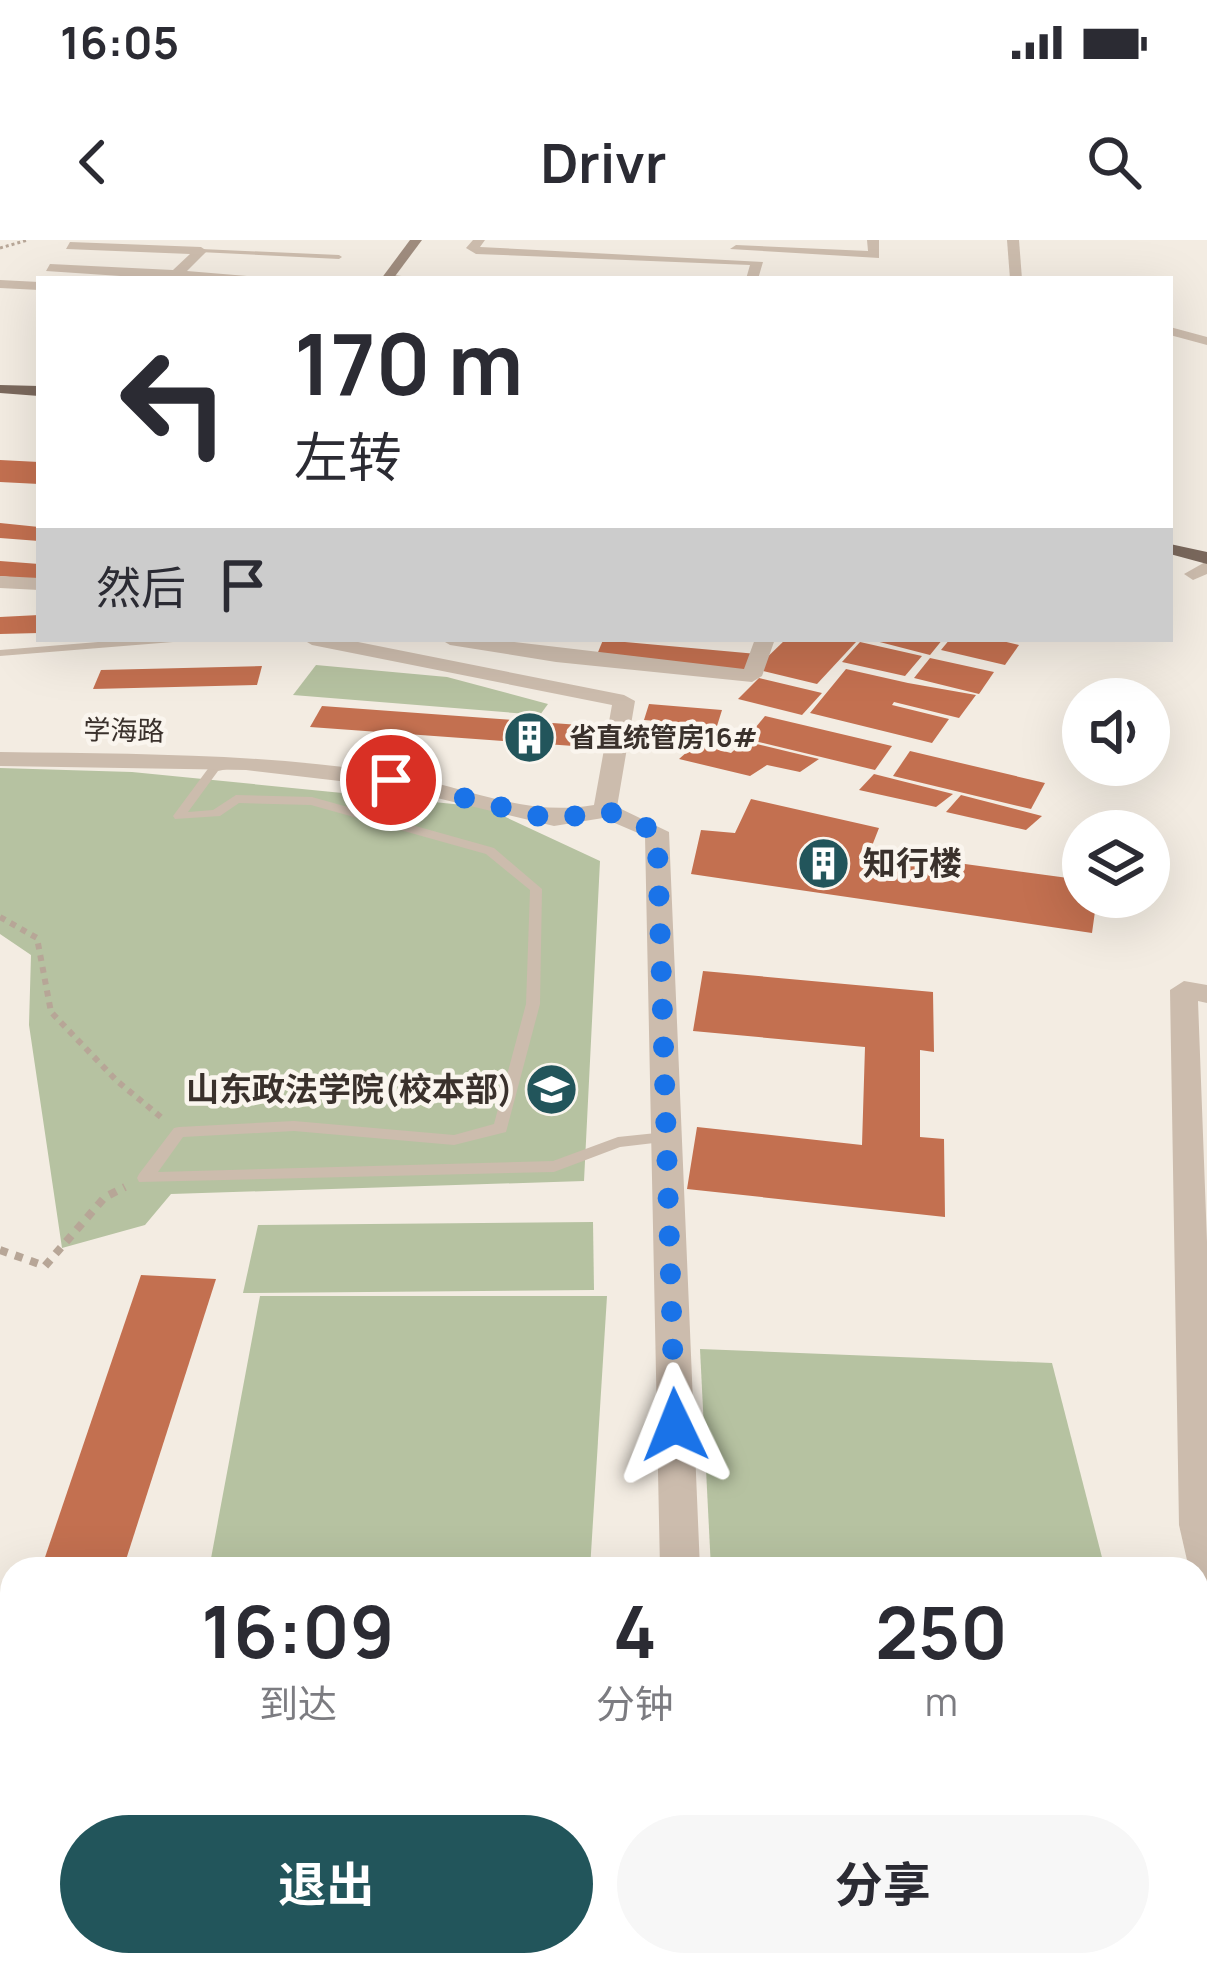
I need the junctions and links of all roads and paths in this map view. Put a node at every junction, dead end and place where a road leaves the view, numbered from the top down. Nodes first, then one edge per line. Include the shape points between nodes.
1 (28, 240) edge
2 (416, 240) edge
3 (479, 240) edge
4 (873, 240) edge
5 (1013, 240) edge
6 (70, 246) dead end
7 (620, 247) edge
8 (0, 248) edge
9 (210, 248) edge
10 (339, 257) dead end
11 (50, 268) dead end
12 (173, 276) edge
13 (389, 276) edge
14 (753, 276) edge
15 (1016, 276) edge
16 (0, 284) edge
17 (36, 286) edge
18 (1173, 332) edge
19 (1207, 341) edge
20 (0, 389) edge
21 (36, 391) edge
22 (0, 403) edge
23 (36, 405) edge
24 (1173, 551) edge
25 (1173, 568) edge
26 (1204, 569) edge
27 (0, 582) edge
28 (36, 584) edge
29 (136, 642) edge
30 (327, 642) edge
31 (470, 642) edge
32 (764, 642) edge
33 (0, 653) edge
34 (0, 760) edge
35 (247, 763) junction
36 (605, 810) junction
37 (0, 917) edge
38 (1207, 994) edge
39 (179, 1132) junction
40 (667, 1137) junction
41 (145, 1178) junction
42 (0, 1250) edge
43 (680, 1557) edge
44 (1205, 1557) edge

1 - 8 path
2 - 13 main road
3 - 7 street via 472,248
4 - 7 street via 875,255
5 - 15 street
6 - 9 street
7 - 14 street via 758,262
9 - 10 lane
9 - 12 street
11 - 12 street
16 - 17 street
18 - 19 street
20 - 21 main road
22 - 23 main road
24 - 26 main road
25 - 26 main road
27 - 28 street
29 - 33 lane
30 - 36 street via 624,701
31 - 32 street via 752,676
34 - 35 street, 学海路
35 - 36 street, 学海路 via 391,780 554,820
35 - 39 lane via 214,768 179,816 216,813 236,799 312,801 490,851 521,877 536,890 533,1004 501,1128 454,1140 294,1126
36 - 40 street via 657,832
37 - 39 path via 37,938 51,1012
38 - 44 street via 1184,990
39 - 41 lane
40 - 41 lane via 618,1142 554,1166
40 - 43 street
41 - 42 path via 105,1197 45,1265

